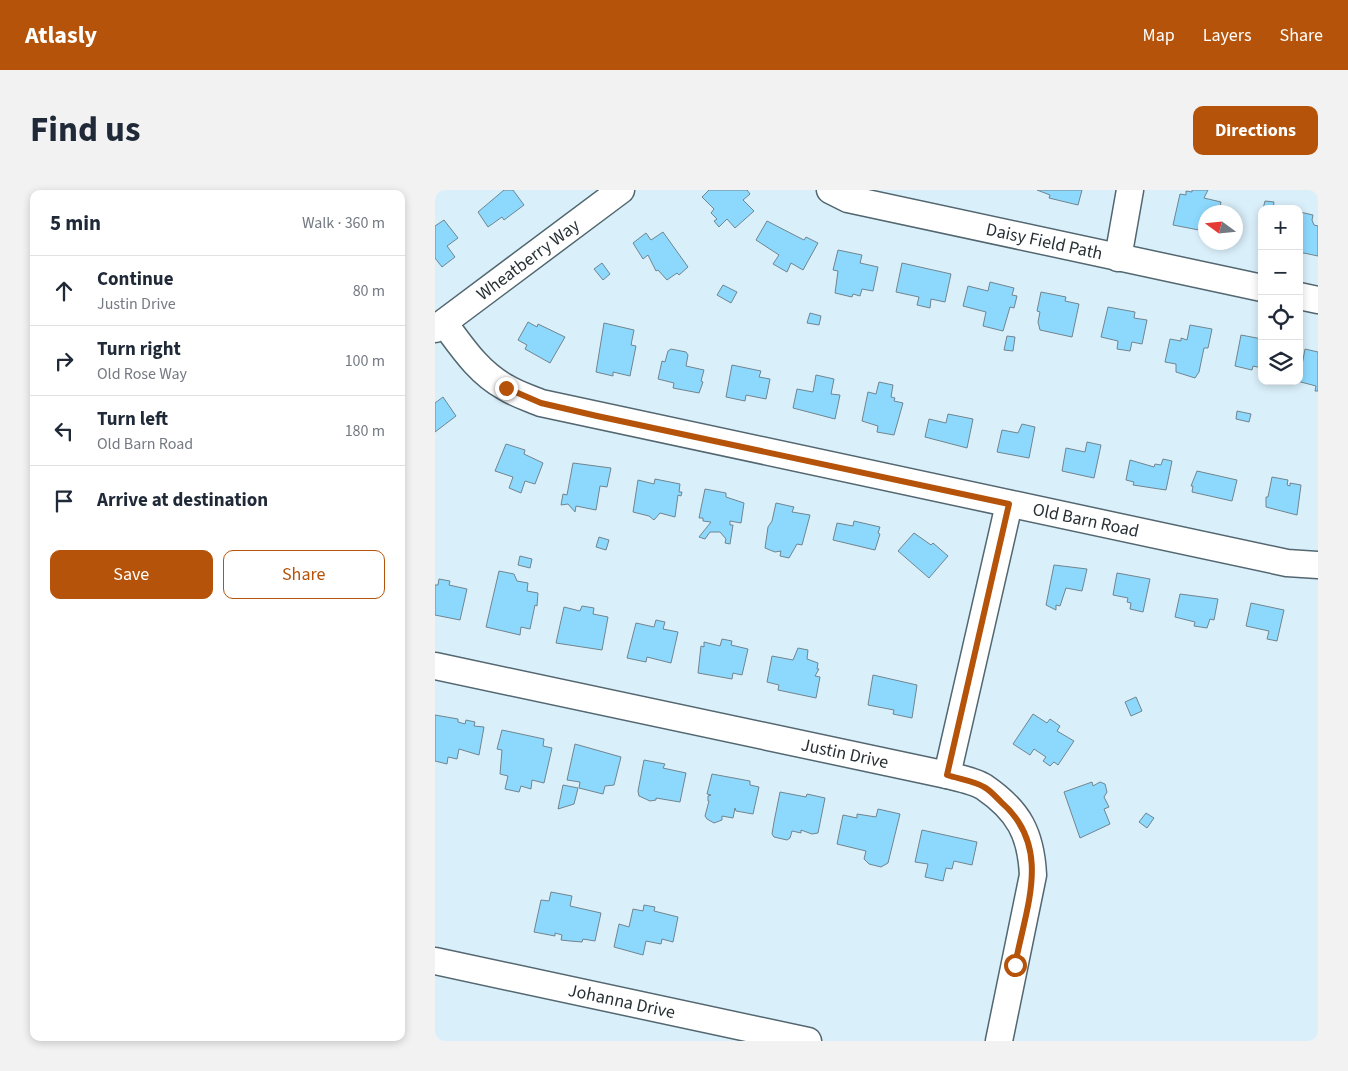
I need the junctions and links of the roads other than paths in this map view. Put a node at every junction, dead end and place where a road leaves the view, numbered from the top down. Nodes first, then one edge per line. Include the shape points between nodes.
1 (621, 190) edge
2 (830, 190) edge
3 (1131, 190) edge
4 (1118, 258) junction
5 (1258, 287) edge
6 (1303, 297) edge
7 (1318, 300) edge
8 (439, 326) edge
9 (1009, 504) junction
10 (1318, 565) edge
11 (435, 666) edge
12 (947, 775) junction
13 (435, 961) edge
14 (808, 1041) edge
15 (999, 1041) edge

1 - 8 street, Wheatberry Way
2 - 4 street, Daisy Field Path via 848,199
3 - 4 street
4 - 5 street, Daisy Field Path
6 - 7 street
8 - 9 street, Old Barn Road via 493,380 541,403
9 - 10 street, Old Barn Road via 1287,563
9 - 12 street
11 - 12 street, Justin Drive
12 - 15 street, Justin Drive via 983,786 1010,810 1025,828 1032,851 1033,875
13 - 14 street, Johanna Drive

